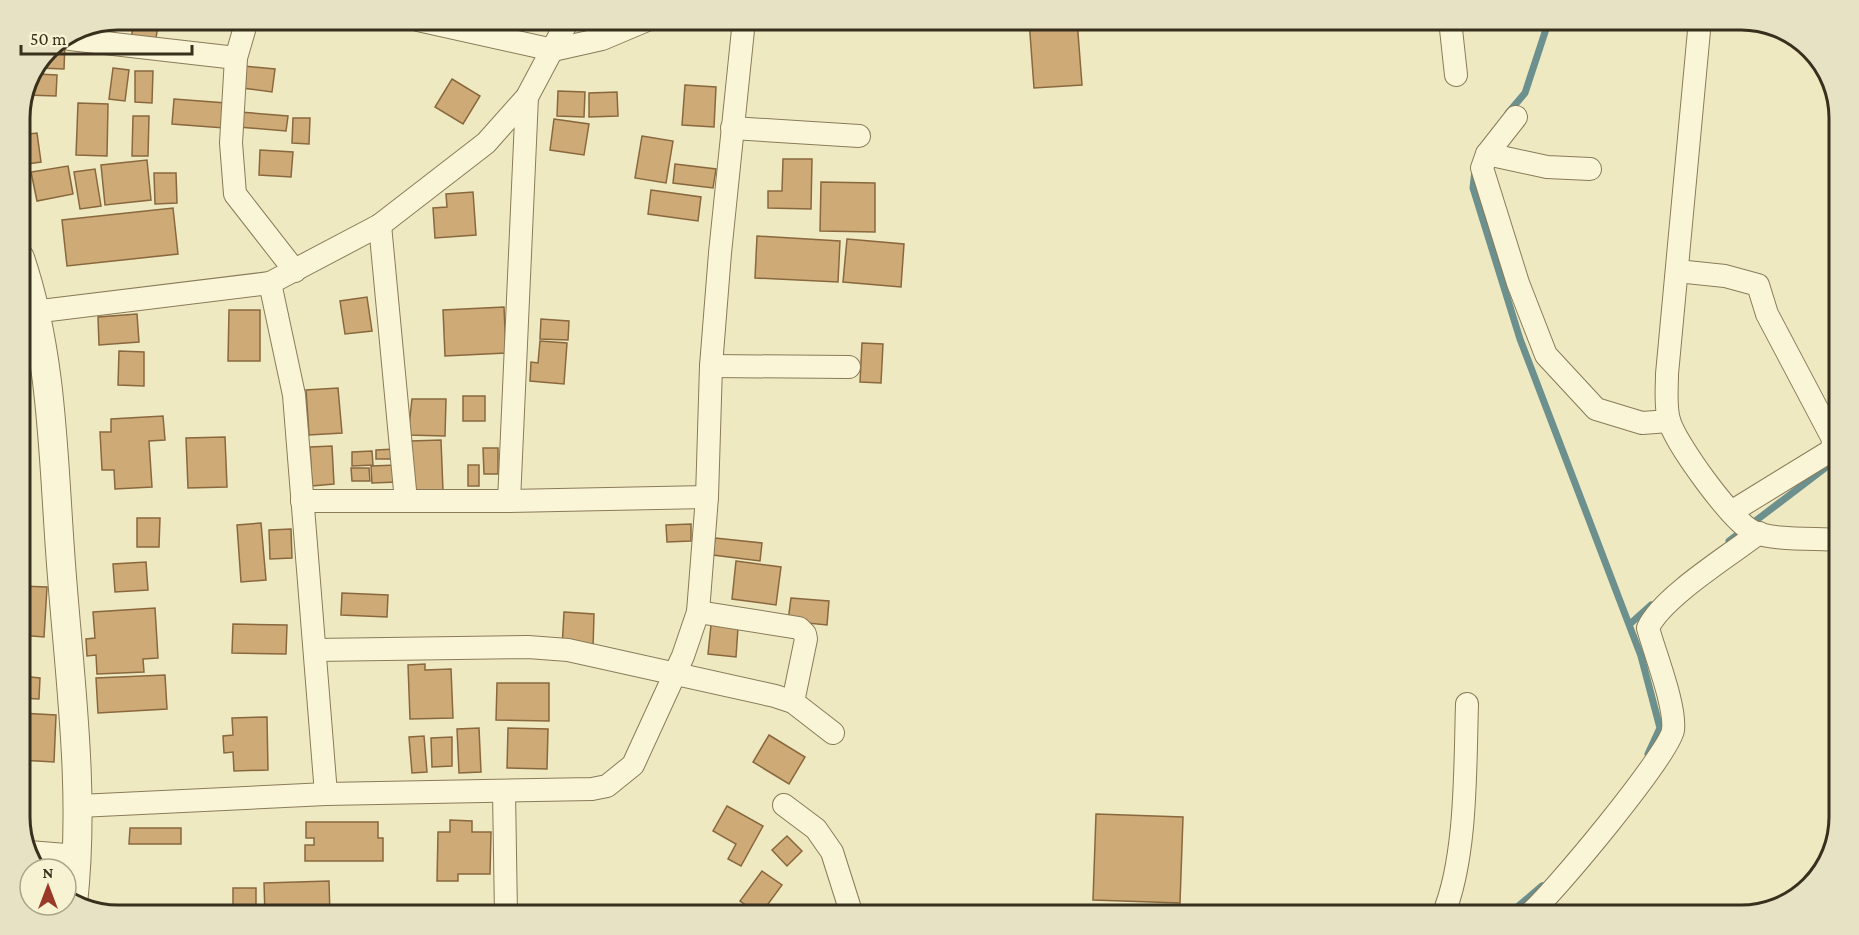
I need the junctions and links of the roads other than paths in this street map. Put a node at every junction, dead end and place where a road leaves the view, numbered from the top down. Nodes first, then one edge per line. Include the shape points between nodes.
1 (244, 30) edge
2 (463, 30) edge
3 (563, 30) edge
4 (623, 30) edge
5 (743, 30) edge
6 (1451, 30) edge
7 (1699, 30) edge
8 (78, 40) edge
9 (553, 50) junction
10 (236, 58) junction
11 (1456, 75) dead end
12 (528, 97) junction
13 (1516, 117) dead end
14 (732, 128) junction
15 (859, 136) dead end
16 (1487, 154) junction
17 (1590, 169) dead end
18 (380, 225) junction
19 (295, 271) junction
20 (1677, 271) junction
21 (270, 283) junction
22 (30, 300) edge
23 (33, 312) junction
24 (711, 366) junction
25 (849, 367) dead end
26 (1669, 421) junction
27 (1829, 431) edge
28 (1829, 453) edge
29 (707, 497) junction
30 (302, 501) junction
31 (406, 501) junction
32 (509, 501) junction
33 (1745, 524) junction
34 (1829, 538) edge
35 (698, 612) junction
36 (315, 650) junction
37 (673, 674) junction
38 (793, 702) junction
39 (1467, 704) dead end
40 (833, 733) dead end
41 (504, 791) junction
42 (326, 794) junction
43 (784, 805) dead end
44 (79, 806) junction
45 (38, 853) edge
46 (78, 856) joint
47 (506, 905) edge
48 (849, 905) edge
49 (1447, 905) edge
50 (1536, 905) edge

1 - 10 street
2 - 9 street
3 - 9 street
4 - 9 street
5 - 14 street
6 - 11 street
7 - 20 street
8 - 10 street
9 - 12 street
10 - 19 street via 231,143 235,194
12 - 18 street via 486,143
12 - 32 street
13 - 16 street
14 - 15 street
14 - 24 street
16 - 17 street via 1547,167
16 - 26 street via 1482,168 1486,186 1546,355 1596,409 1642,423
18 - 19 street
18 - 31 street
19 - 21 street
20 - 26 street via 1667,374
20 - 27 street via 1725,276 1758,285 1767,314
21 - 23 street
21 - 30 street via 294,395
22 - 23 street
23 - 44 street via 46,368 54,432
24 - 25 street
24 - 29 street
26 - 33 street via 1692,463
28 - 33 street
29 - 32 street
29 - 35 street
30 - 31 street
30 - 36 street
31 - 32 street
33 - 34 street
33 - 50 street via 1653,617 1648,628 1671,710 1672,736 1651,769
35 - 37 street
35 - 38 street via 803,631 806,639
36 - 37 street via 528,647 568,650
36 - 42 street
37 - 38 street
37 - 41 street via 633,765 607,786
38 - 40 street
39 - 49 street via 1464,796 1453,892
41 - 42 street
41 - 47 street
42 - 44 street
43 - 48 street via 816,829 832,852
44 - 46 street
45 - 46 street

